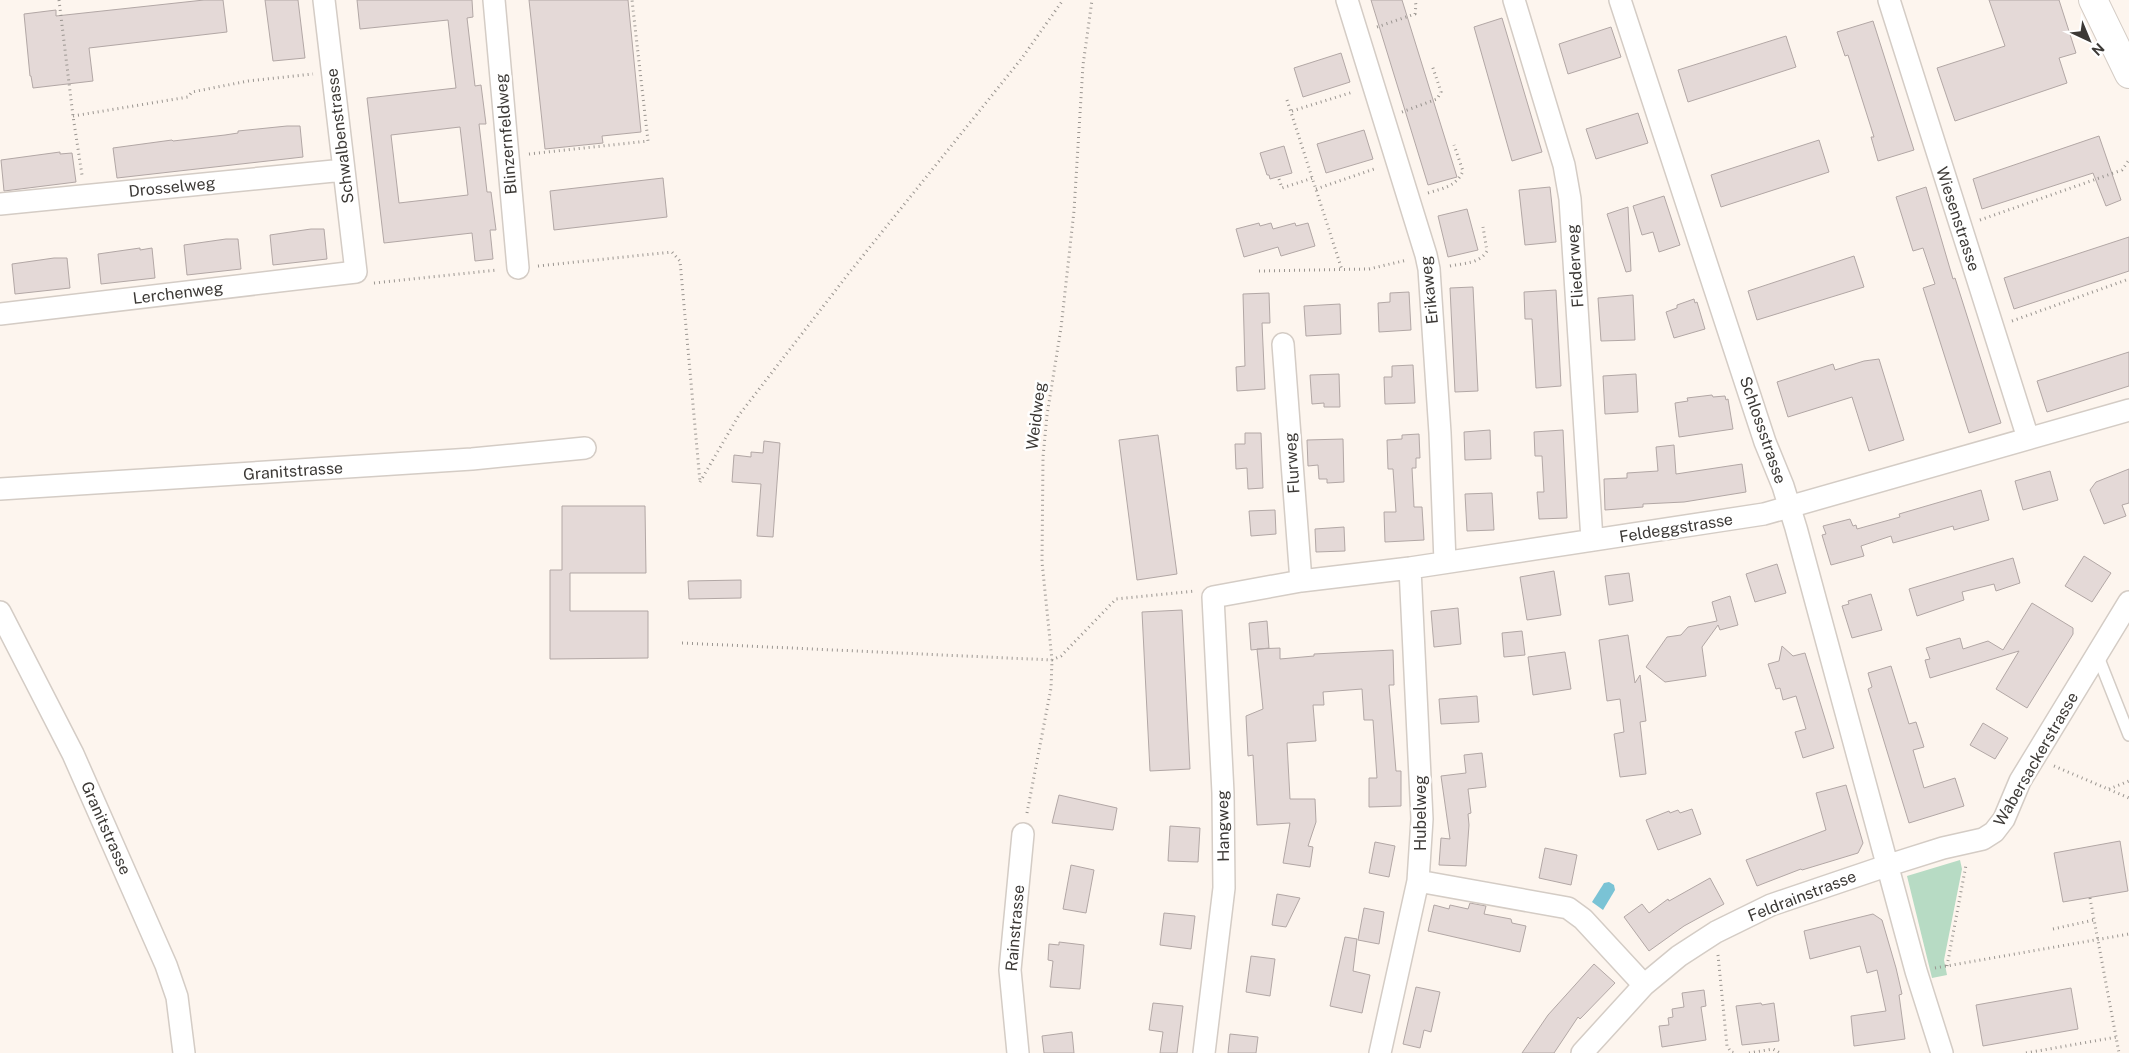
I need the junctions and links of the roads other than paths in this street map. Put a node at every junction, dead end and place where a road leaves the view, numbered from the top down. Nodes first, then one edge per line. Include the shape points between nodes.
1 (324, 0) edge
2 (494, 0) edge
3 (1347, 0) edge
4 (1514, 0) edge
5 (1620, 0) edge
6 (1889, 0) edge
7 (2093, 0) edge
8 (2129, 74) edge
9 (344, 170) junction
10 (0, 204) edge
11 (518, 268) road end
12 (356, 272) joint
13 (0, 314) edge
14 (1283, 344) dead end
15 (2129, 410) edge
16 (2028, 438) junction
17 (585, 448) dead end
18 (0, 489) edge
19 (1789, 507) junction
20 (1592, 540) junction
21 (1445, 562) junction
22 (1410, 568) junction
23 (1301, 581) junction
24 (1213, 597) joint
25 (2129, 602) edge
26 (0, 612) edge
27 (2098, 654) junction
28 (2129, 735) edge
29 (1023, 834) road end
30 (1889, 865) junction
31 (1418, 881) junction
32 (1644, 985) junction
33 (184, 1053) edge
34 (1018, 1053) edge
35 (1204, 1053) edge
36 (1380, 1053) edge
37 (1582, 1053) edge
38 (1942, 1053) edge

1 - 9 street, Schwalbenstrasse
2 - 11 street, Blinzernfeldweg
3 - 21 street, Erikaweg via 1428,262
4 - 20 street, Fliederweg via 1564,165 1570,199
5 - 19 street, Schlossstrasse
6 - 16 street, Wiesenstrasse
7 - 8 main road
9 - 10 street, Drosselweg
9 - 12 street, Schwalbenstrasse
12 - 13 street, Lerchenweg
14 - 23 street, Flurweg
15 - 16 street, Feldeggstrasse
16 - 19 street, Feldeggstrasse
17 - 18 street, Granitstrasse via 472,459
19 - 20 street, Feldeggstrasse via 1764,514
19 - 30 street, Schlossstrasse
20 - 21 street, Feldeggstrasse
21 - 22 street, Feldeggstrasse
22 - 23 street, Feldeggstrasse
22 - 31 street, Hubelweg via 1422,819
23 - 24 street, Feldeggstrasse
24 - 35 street, Hangweg via 1223,793 1224,888
25 - 27 street, Wabersackerstrasse
26 - 33 street, Granitstrasse via 73,754 166,965 178,997
27 - 28 lane
27 - 30 street, Wabersackerstrasse via 2034,757 2004,819 1994,832 1983,839
29 - 34 street, Rainstrasse via 1010,970
30 - 32 street, Feldrainstrasse via 1771,905 1716,932 1679,956
30 - 38 street via 1916,971
31 - 32 street via 1568,908 1583,919
31 - 36 street, Hubelweg
32 - 37 street, Feldrainstrasse

